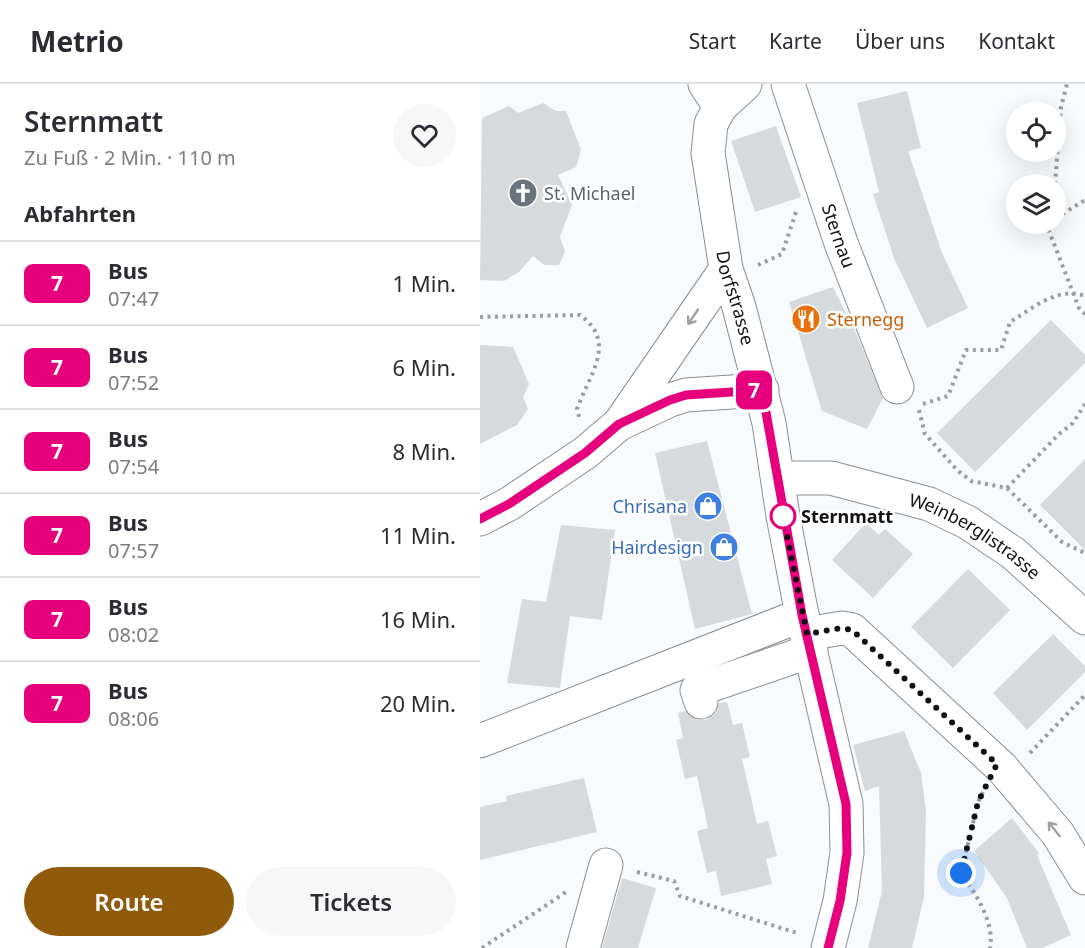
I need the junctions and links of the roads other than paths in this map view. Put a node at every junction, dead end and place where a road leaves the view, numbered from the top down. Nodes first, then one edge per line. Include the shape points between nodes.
1 (745, 84) edge
2 (788, 84) edge
3 (713, 95) edge
4 (740, 267) junction
5 (897, 387) dead end
6 (762, 390) junction
7 (619, 424) junction
8 (778, 478) junction
9 (480, 519) edge
10 (1085, 618) edge
11 (806, 633) junction
12 (701, 702) dead end
13 (480, 741) edge
14 (606, 865) road end
15 (1085, 878) edge
16 (815, 941) edge
17 (583, 948) edge

1 - 3 street
2 - 5 street, Sternau via 841,243
3 - 4 street, Dorfstrasse via 708,153
4 - 6 street, Dorfstrasse via 739,307
4 -> 7 street
6 - 7 street via 686,395
6 - 8 street, Dorfstrasse
7 - 9 street via 576,459
8 - 10 street, Weinberglistrasse via 831,478 929,504 968,522 1013,553
8 - 11 street, Dorfstrasse
11 - 12 street via 698,690
11 - 13 street
15 -> 11 street via 1058,834 1000,766 852,630
11 - 16 street, Dorfstrasse via 846,804 847,853 840,901
14 - 17 street

